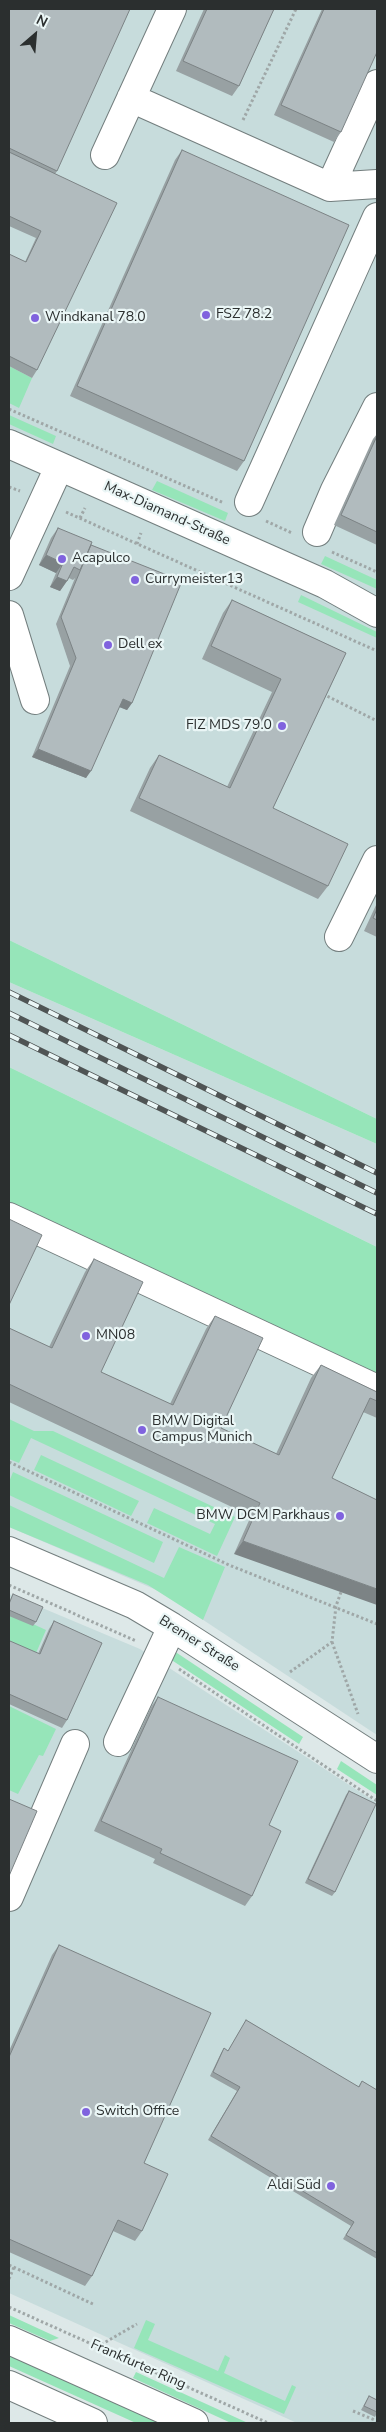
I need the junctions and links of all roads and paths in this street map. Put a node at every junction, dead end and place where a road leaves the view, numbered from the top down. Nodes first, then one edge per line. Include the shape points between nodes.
1 (172, 9) edge
2 (296, 9) edge
3 (377, 84) edge
4 (131, 98) junction
5 (232, 143) junction
6 (105, 155) dead end
7 (377, 184) edge
8 (330, 187) junction
9 (377, 217) edge
10 (377, 408) edge
11 (9, 409) edge
12 (9, 444) edge
13 (59, 467) junction
14 (155, 473) junction
15 (152, 479) dead end
16 (9, 486) edge
17 (43, 502) junction
18 (85, 508) dead end
19 (246, 509) junction
20 (80, 518) junction
21 (141, 533) dead end
22 (314, 539) junction
23 (137, 544) junction
24 (377, 572) edge
25 (9, 576) edge
26 (325, 584) junction
27 (377, 600) edge
28 (377, 613) edge
29 (9, 615) edge
30 (377, 651) edge
31 (323, 694) edge
32 (35, 700) dead end
33 (377, 722) edge
34 (377, 860) edge
35 (339, 938) dead end
36 (9, 1217) edge
37 (377, 1389) edge
38 (9, 1462) edge
39 (9, 1551) edge
40 (9, 1585) edge
41 (341, 1592) edge
42 (336, 1606) junction
43 (377, 1624) edge
44 (172, 1626) junction
45 (332, 1642) junction
46 (159, 1655) junction
47 (274, 1692) junction
48 (358, 1715) dead end
49 (118, 1742) dead end
50 (75, 1744) dead end
51 (377, 1759) edge
52 (377, 1800) edge
53 (9, 1897) edge
54 (9, 2265) edge
55 (14, 2267) junction
56 (9, 2280) edge
57 (94, 2305) dead end
58 (9, 2307) edge
59 (136, 2324) dead end
60 (9, 2340) edge
61 (97, 2347) junction
62 (9, 2385) edge
63 (353, 2411) dead end
64 (377, 2421) edge
65 (93, 2423) edge
66 (194, 2423) edge
67 (268, 2423) edge

1 - 4 street
2 - 5 path
3 - 8 street
4 - 5 street
4 - 6 street
5 - 8 street
7 - 8 street
9 - 19 street
10 - 22 street
11 - 14 path via 106,455
12 - 13 street, Max-Diamand-Straße
13 - 17 street
13 - 26 street, Max-Diamand-Straße
14 - 15 path
14 - 19 path
16 - 17 path
17 - 20 path
17 - 25 street
18 - 20 path
19 - 22 path
20 - 23 path
21 - 23 path
22 - 24 path
23 - 30 path
26 - 27 street, Max-Diamand-Straße
26 - 28 street, Max-Diamand-Straße
29 - 32 street
31 - 33 path
34 - 35 street
36 - 37 street
38 - 42 path via 229,1565
39 - 44 street, Bremer Straße via 134,1605
40 - 46 path via 126,1636
41 - 42 path
42 - 43 path
42 - 45 path
44 - 46 street
44 - 47 street, Bremer Straße
45 - 47 path via 286,1674
45 - 48 path
46 - 49 street
46 - 52 path
47 - 51 street, Bremer Straße
50 - 53 street
54 - 55 path
55 - 56 path
55 - 57 path
58 - 61 path, Frankfurter Ring
59 - 61 path
60 - 66 street
61 - 67 path, Frankfurter Ring
62 - 65 street
63 - 64 path

